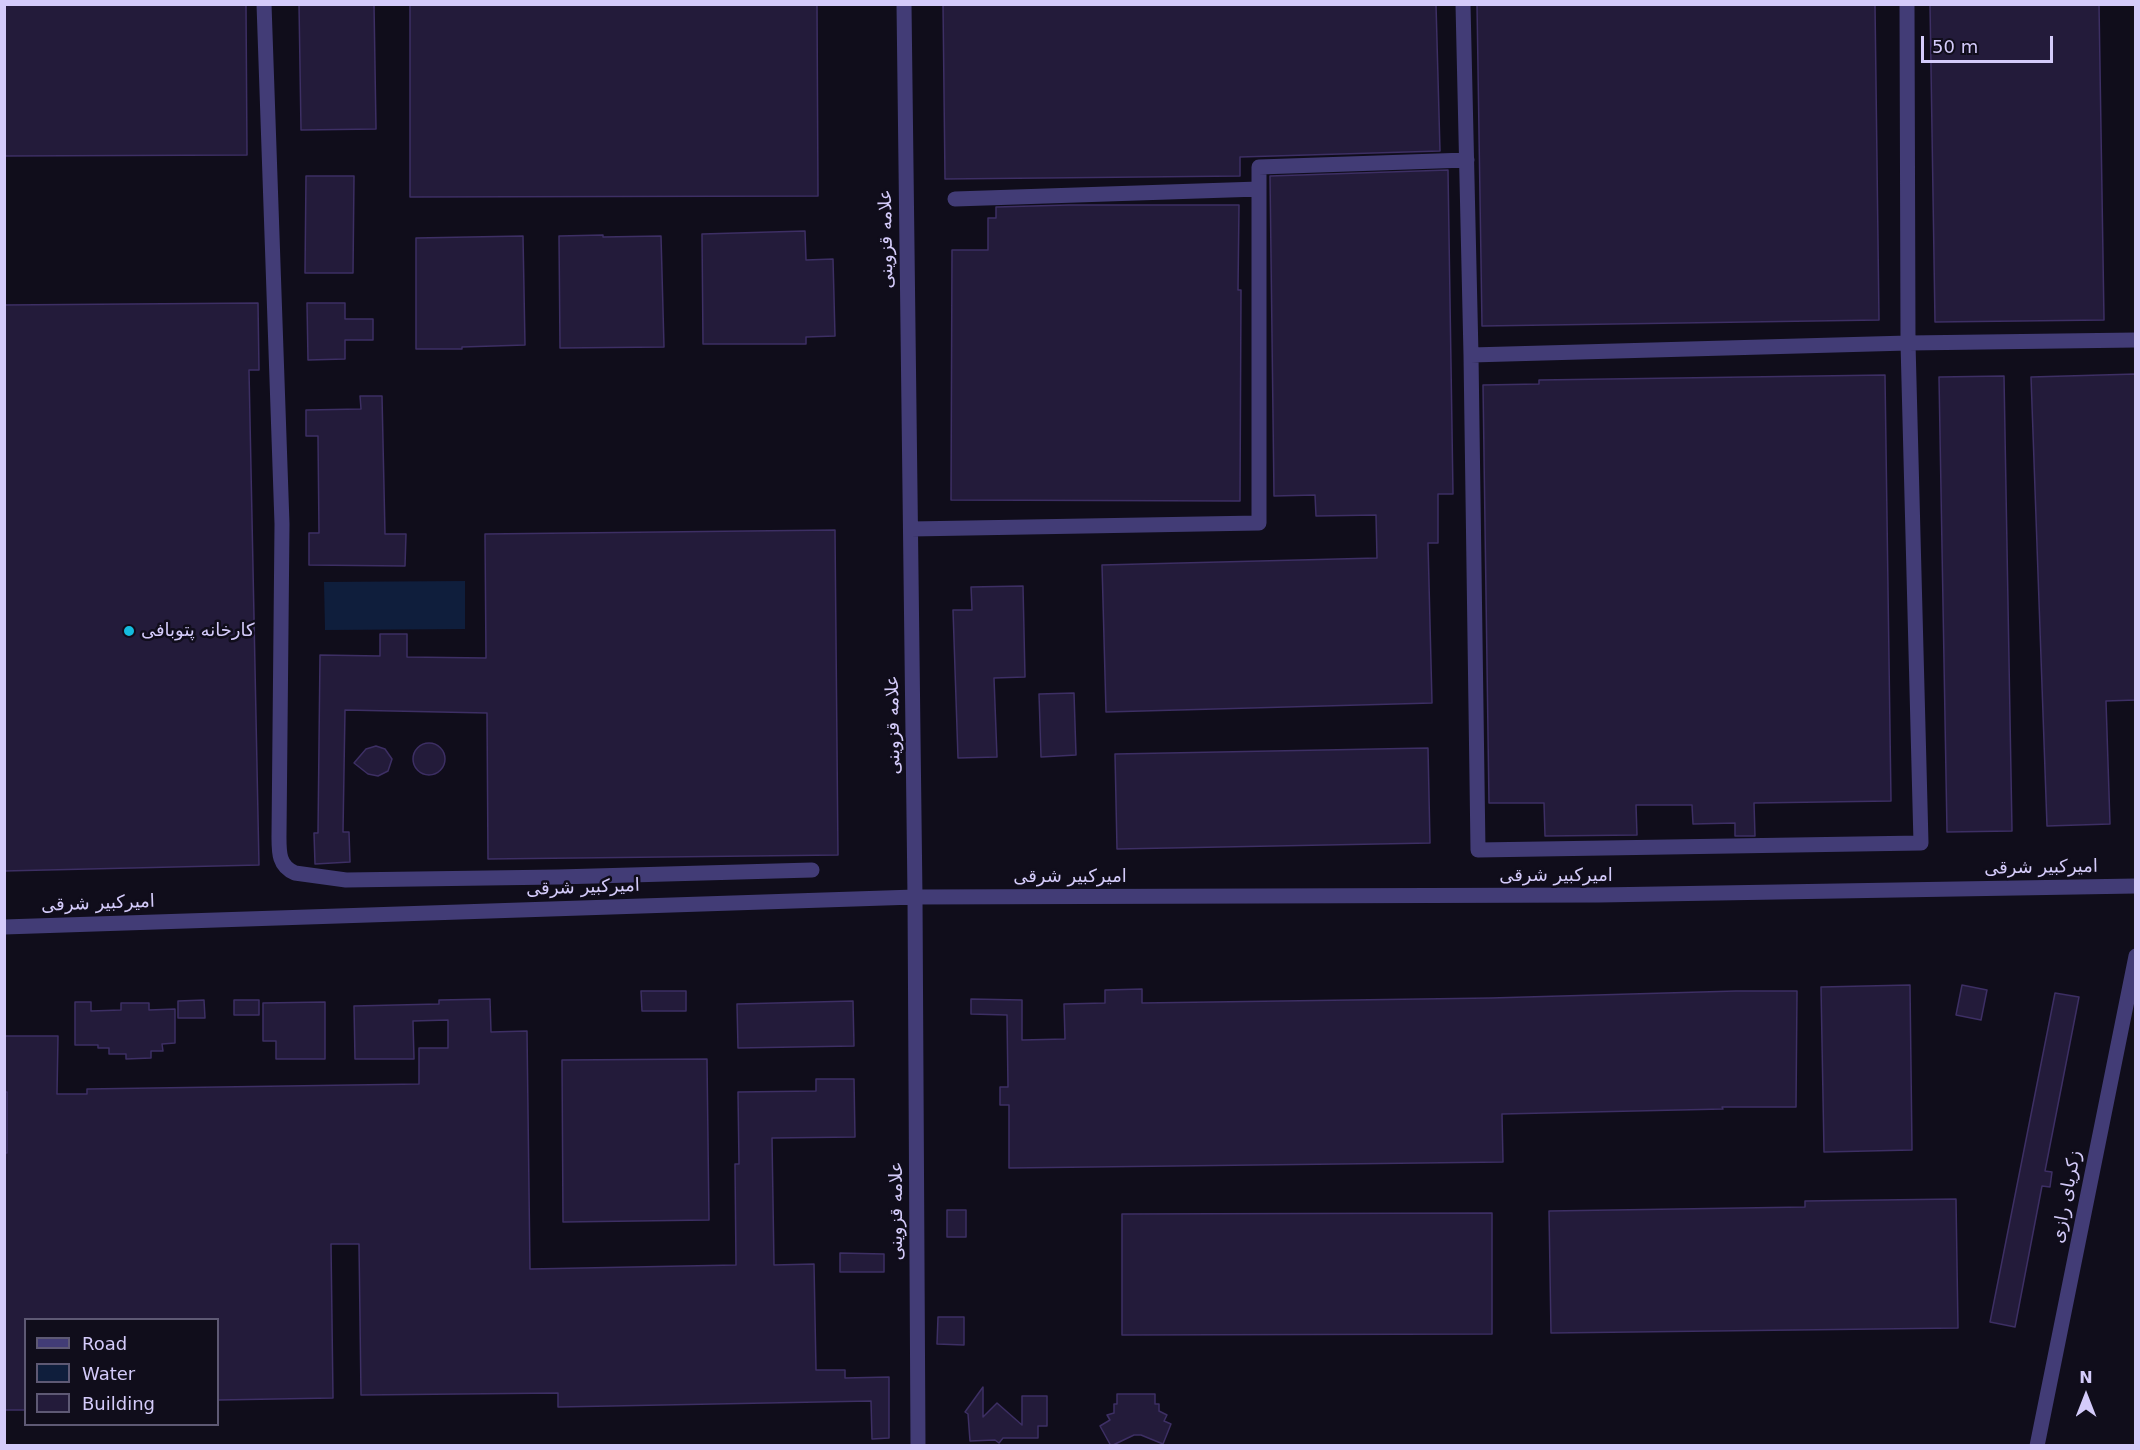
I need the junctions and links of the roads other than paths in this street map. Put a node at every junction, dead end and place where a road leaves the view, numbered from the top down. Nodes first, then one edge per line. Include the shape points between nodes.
1 (264, 4) edge
2 (904, 4) edge
3 (1463, 4) edge
4 (1907, 4) edge
5 (1467, 160) junction
6 (1259, 189) junction
7 (955, 199) dead end
8 (2136, 340) edge
9 (1908, 343) junction
10 (1471, 355) junction
11 (911, 529) junction
12 (812, 870) dead end
13 (2136, 886) edge
14 (915, 897) junction
15 (4, 927) edge
16 (2136, 956) edge
17 (918, 1446) edge
18 (2037, 1446) edge

1 - 12 street via 282,524 280,861 295,873 346,880
2 - 11 street, علامه قزوینی
3 - 5 street
4 - 9 street
5 - 6 street via 1259,167
5 - 10 street
6 - 7 street
6 - 11 street via 1258,523
8 - 9 street
9 - 10 street
9 - 10 street via 1921,843 1478,850
11 - 14 street, علامه قزوینی
13 - 14 street, امیرکبیر شرقی via 1599,895
14 - 15 street, امیرکبیر شرقی
14 - 17 street, علامه قزوینی
16 - 18 street, زکریای رازی

